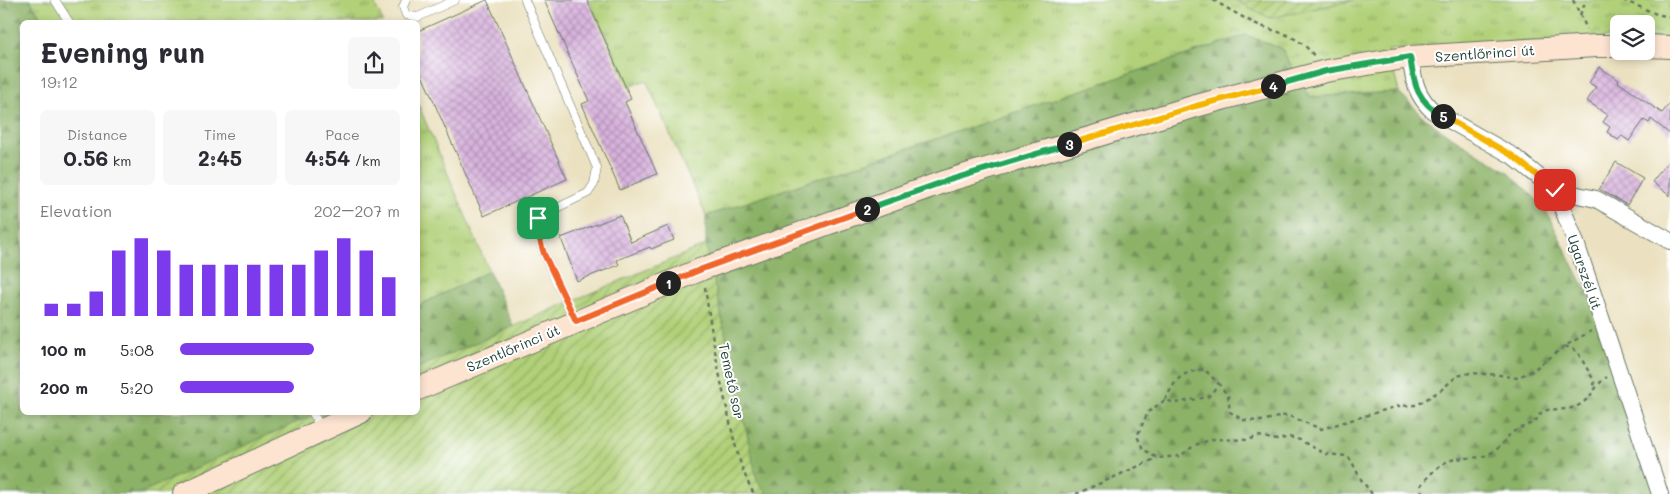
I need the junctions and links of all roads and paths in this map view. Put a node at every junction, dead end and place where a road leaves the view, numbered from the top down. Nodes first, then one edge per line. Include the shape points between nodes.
1 (55, 0) edge
2 (406, 0) edge
3 (455, 0) edge
4 (525, 0) edge
5 (1213, 0) edge
6 (1573, 0) edge
7 (1586, 0) edge
8 (1623, 0) edge
9 (1580, 15) junction
10 (1670, 16) edge
11 (68, 20) edge
12 (1596, 46) junction
13 (1610, 46) edge
14 (1655, 46) edge
15 (1670, 47) edge
16 (1410, 57) junction
17 (1326, 71) junction
18 (1555, 190) junction
19 (1670, 241) edge
20 (702, 269) junction
21 (576, 321) junction
22 (1603, 324) junction
23 (1565, 346) junction
24 (1618, 369) junction
25 (1218, 384) junction
26 (1595, 387) junction
27 (420, 388) edge
28 (1165, 400) junction
29 (346, 415) edge
30 (317, 421) edge
31 (1157, 458) junction
32 (184, 494) edge
33 (754, 494) edge
34 (1076, 494) edge
35 (1372, 494) edge
36 (1422, 494) edge
37 (1660, 494) edge

1 - 11 lane
2 - 3 lane via 405,13 414,17
4 - 21 lane via 598,168 588,194 538,218 537,230 544,254
5 - 17 path via 1255,23 1294,37 1309,49
6 - 9 path
7 - 9 path
8 - 10 path via 1659,15
9 - 12 path
12 - 13 main road, Szentlőrinci út
12 - 16 main road, Szentlőrinci út
14 - 15 main road
16 - 17 main road, Szentlőrinci út
16 - 18 street, Ugarszél út via 1414,84 1433,111 1513,156
17 - 20 main road, Szentlőrinci út via 1196,106 943,182
18 - 19 street via 1596,199
18 - 22 street, Ugarszél út
20 - 21 main road, Szentlőrinci út
20 - 33 path, Temető sor via 732,433
21 - 27 main road, Szentlőrinci út
22 - 23 path
22 - 24 street, Ugarszél út
23 - 25 path via 1532,371 1516,378 1470,373 1457,376 1417,405 1398,406 1322,429 1287,415 1261,422 1243,420 1230,412 1228,396
23 - 26 path via 1577,351
24 - 26 path
24 - 37 street, Ugarszél út
25 - 28 path via 1208,397 1176,403
25 - 28 path via 1204,369 1186,372
26 - 36 path via 1592,395 1578,406 1540,413 1537,419 1512,433 1491,454 1447,461 1421,485
28 - 31 path via 1148,412 1137,436 1144,450
29 - 30 main road
30 - 32 main road
31 - 34 path
31 - 35 path via 1180,456 1195,445 1213,440 1248,440 1258,436 1277,440 1289,437 1325,454 1348,456

